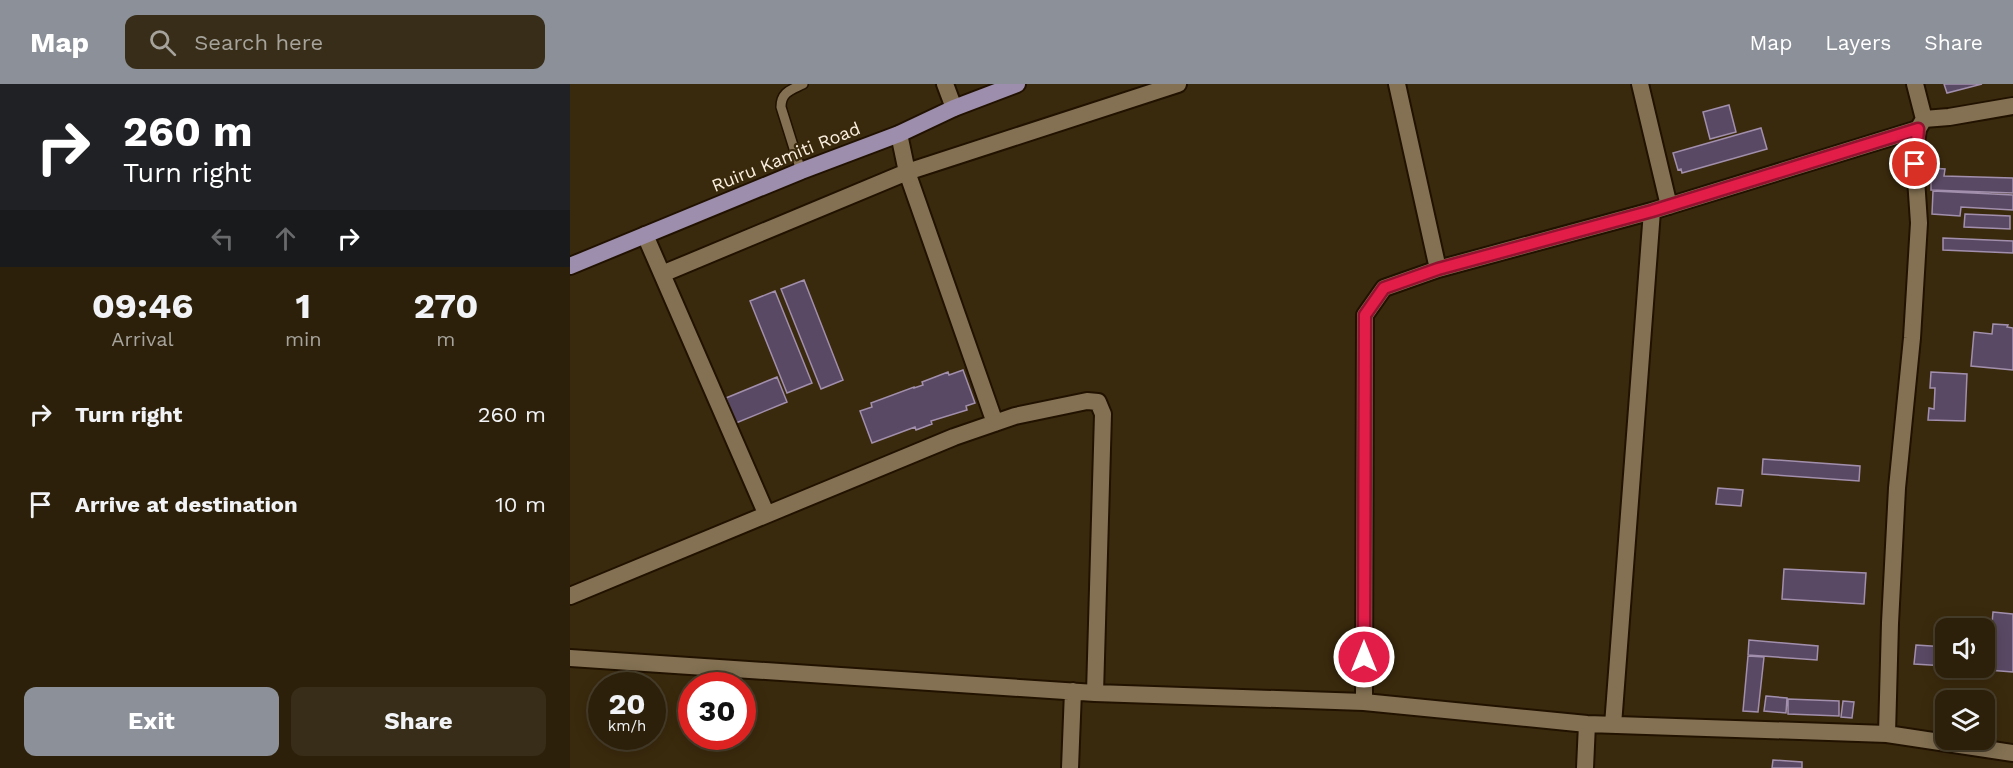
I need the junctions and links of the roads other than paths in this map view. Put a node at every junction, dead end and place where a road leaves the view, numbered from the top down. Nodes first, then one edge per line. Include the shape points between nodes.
1 (803, 84) edge
2 (945, 84) edge
3 (1017, 84) edge
4 (1178, 84) edge
5 (1396, 84) edge
6 (1640, 84) edge
7 (1915, 84) edge
8 (2013, 106) edge
9 (954, 108) junction
10 (1921, 124) junction
11 (899, 134) junction
12 (801, 171) junction
13 (907, 172) junction
14 (1669, 206) junction
15 (1652, 211) junction
16 (645, 235) junction
17 (570, 266) edge
18 (1438, 269) junction
19 (662, 274) junction
20 (995, 423) junction
21 (766, 513) junction
22 (570, 596) edge
23 (570, 658) edge
24 (1073, 691) junction
25 (1095, 693) junction
26 (1364, 702) junction
27 (1587, 724) junction
28 (1613, 725) junction
29 (1887, 734) junction
30 (2013, 753) edge
31 (1070, 768) edge
32 (1585, 768) edge

1 - 12 lane via 781,99
2 - 9 street
3 - 9 main road, Ruiru Kamiti Road
4 - 13 street
5 - 18 street
6 - 14 street
7 - 10 street
8 - 10 street
9 - 11 main road, Ruiru Kamiti Road
10 - 14 street
10 - 29 street via 1915,164 1919,223 1897,488
11 - 12 main road, Ruiru Kamiti Road
11 - 13 street
12 - 16 main road, Ruiru Kamiti Road
13 - 19 street
13 - 20 street
14 - 15 street
15 - 18 street
15 - 28 street
16 - 17 main road, Ruiru Kamiti Road
16 - 19 street
18 - 26 street via 1384,288 1365,315
19 - 21 street
20 - 21 street
20 - 25 street via 1086,401 1098,402 1103,414
21 - 22 street
23 - 24 street
24 - 25 street
24 - 31 street
25 - 26 street
26 - 27 street
27 - 28 street
27 - 32 street
28 - 29 street
29 - 30 street

